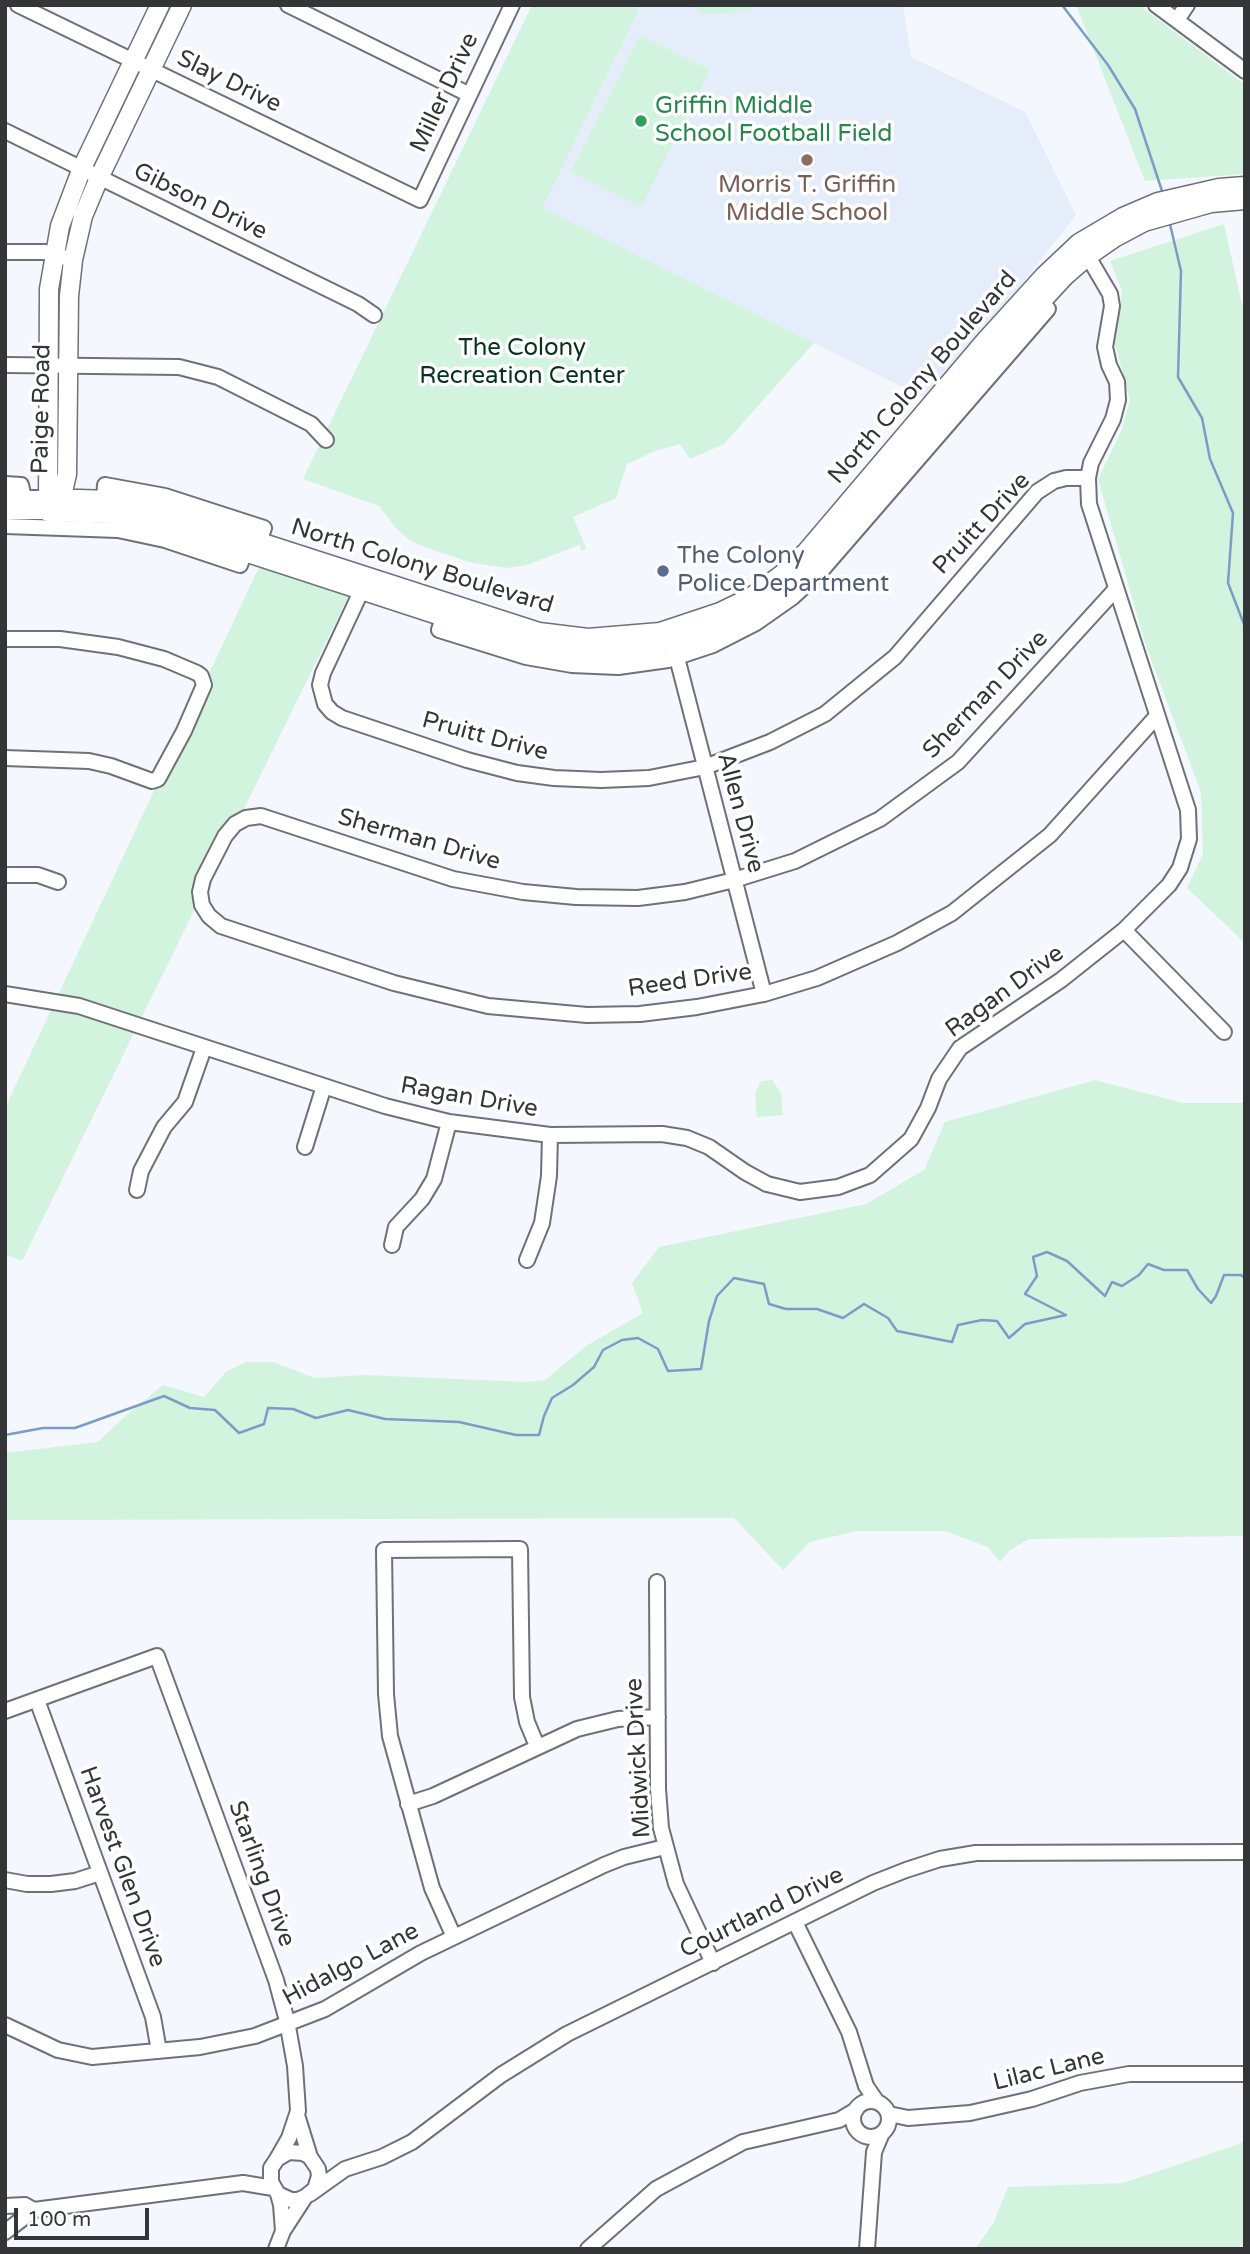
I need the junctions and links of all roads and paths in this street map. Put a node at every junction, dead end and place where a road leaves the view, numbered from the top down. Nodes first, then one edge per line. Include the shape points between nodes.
1 (18, 5) edge
2 (160, 5) edge
3 (182, 5) edge
4 (288, 5) edge
5 (512, 5) edge
6 (1157, 5) edge
7 (1187, 5) edge
8 (1177, 20) junction
9 (134, 62) junction
10 (152, 70) junction
11 (1245, 71) edge
12 (468, 94) junction
13 (5, 131) edge
14 (82, 168) junction
15 (99, 178) junction
16 (1245, 186) edge
17 (420, 200) joint
18 (1245, 200) edge
19 (1084, 249) junction
20 (5, 252) edge
21 (54, 254) junction
22 (73, 260) junction
23 (374, 315) dead end
24 (5, 365) edge
25 (58, 365) junction
26 (326, 440) dead end
27 (67, 474) junction
28 (1088, 478) junction
29 (5, 484) edge
30 (5, 498) edge
31 (23, 498) junction
32 (96, 499) junction
33 (52, 503) junction
34 (5, 512) edge
35 (5, 526) edge
36 (252, 547) junction
37 (365, 584) junction
38 (1115, 590) junction
39 (5, 639) edge
40 (674, 643) junction
41 (1156, 717) junction
42 (5, 758) edge
43 (705, 767) junction
44 (212, 860) joint
45 (5, 874) edge
46 (734, 880) junction
47 (58, 882) dead end
48 (1124, 930) junction
49 (5, 994) edge
50 (764, 994) junction
51 (1224, 1032) dead end
52 (204, 1048) junction
53 (324, 1086) junction
54 (449, 1122) junction
55 (550, 1135) junction
56 (305, 1147) dead end
57 (137, 1190) dead end
58 (392, 1245) dead end
59 (527, 1260) dead end
60 (657, 1582) dead end
61 (37, 1700) junction
62 (5, 1711) edge
63 (658, 1717) junction
64 (537, 1746) junction
65 (408, 1804) junction
66 (665, 1847) junction
67 (1245, 1852) edge
68 (100, 1873) junction
69 (5, 1880) edge
70 (795, 1922) junction
71 (454, 1937) junction
72 (713, 1963) junction
73 (5, 2025) edge
74 (288, 2025) junction
75 (159, 2051) junction
76 (1245, 2074) edge
77 (866, 2105) junction
78 (297, 2114) junction
79 (839, 2120) junction
80 (886, 2124) junction
81 (855, 2126) junction
82 (867, 2136) junction
83 (874, 2152) junction
84 (312, 2160) junction
85 (274, 2163) junction
86 (345, 2169) junction
87 (243, 2183) junction
88 (276, 2191) junction
89 (308, 2196) junction
90 (5, 2206) edge
91 (34, 2210) junction
92 (283, 2231) junction
93 (5, 2232) edge
94 (276, 2249) edge
95 (588, 2249) edge
96 (867, 2249) edge

1 - 9 street, Slay Drive
2 - 9 main road, Paige Road
3 - 10 main road, Paige Road
4 - 12 street
5 - 12 street, Miller Drive
6 - 8 street
7 - 8 street
8 - 11 street
9 - 10 street, Slay Drive
9 - 14 main road, Paige Road
10 - 15 main road, Paige Road
10 - 17 street, Slay Drive
12 - 17 street, Miller Drive
13 - 14 street, Gibson Drive
14 - 15 street, Gibson Drive
14 - 21 main road, Paige Road
15 - 22 main road, Paige Road via 83,216
15 - 23 street, Gibson Drive
16 - 19 main road, North Colony Boulevard via 1158,202 1123,217
18 - 19 main road, North Colony Boulevard via 1211,203 1144,222
19 - 28 street, Ragan Drive via 1110,295 1105,347 1118,382 1113,419
19 - 40 main road, North Colony Boulevard via 1044,276 806,552 751,597
19 - 40 main road, North Colony Boulevard via 823,554 752,611
20 - 21 street
21 - 22 street
21 - 25 main road, Paige Road via 49,289
22 - 25 main road, Paige Road
24 - 25 street
25 - 26 street via 179,367 218,377 311,424
25 - 27 main road, Paige Road
25 - 33 main road, Paige Road
27 - 32 main road via 77,491
27 - 33 main road, Paige Road
28 - 38 street, Ragan Drive via 1094,525
28 - 43 street, Pruitt Drive via 1054,481 1037,492 895,657 825,714
29 - 31 street via 21,485
30 - 31 street, North Colony Boulevard
31 - 33 street, North Colony Boulevard
32 - 33 main road, North Colony Boulevard
32 - 36 main road, North Colony Boulevard via 167,512
33 - 34 street, North Colony Boulevard
33 - 36 main road, North Colony Boulevard
35 - 36 street via 118,530 240,565
36 - 37 main road, North Colony Boulevard
37 - 40 main road, North Colony Boulevard via 546,634 633,636
37 - 40 main road, North Colony Boulevard via 443,617 524,643 604,652
37 - 43 street, Pruitt Drive via 320,685 325,704 342,718 517,773 601,780 649,778
38 - 41 street, Ragan Drive
38 - 46 street, Sherman Drive via 958,762 919,792 837,842
39 - 42 street via 60,639 164,659 201,676 203,691 163,774 152,781 89,761
40 - 43 street, Allen Drive
41 - 48 street, Ragan Drive via 1188,810 1189,839 1169,885
41 - 50 street, Reed Drive via 1050,835 951,913 875,953
43 - 46 street, Allen Drive
44 - 46 street, Sherman Drive via 235,824 261,816 453,879 523,892 638,898
44 - 50 street, Reed Drive via 200,892 202,905 221,926 440,996 488,1006 587,1015 685,1009
45 - 47 street via 38,875
46 - 50 street, Allen Drive
48 - 51 street
48 - 55 street, Ragan Drive via 1074,971 960,1048 939,1079 911,1139 858,1181 825,1190 790,1190 767,1184 687,1138
49 - 52 street, Ragan Drive via 79,1006
52 - 53 street, Ragan Drive
52 - 57 street via 185,1102 164,1127 141,1171
53 - 54 street, Ragan Drive
53 - 56 street
54 - 55 street, Ragan Drive
54 - 58 street via 434,1179 396,1227
55 - 59 street via 542,1223
60 - 63 street, Midwick Drive
61 - 62 street
61 - 68 street, Harvest Glen Drive
61 - 74 street, Starling Drive via 157,1656 276,1980
63 - 64 street via 592,1724
63 - 66 street, Midwick Drive
64 - 65 street via 437,1795
64 - 65 street via 522,1700 520,1549 384,1550 387,1720
65 - 71 street via 432,1888
66 - 71 street, Hidalgo Lane via 604,1865
66 - 72 street, Midwick Drive via 680,1893
67 - 70 street, Courtland Drive via 976,1853 906,1870
68 - 69 street via 55,1884
68 - 75 street, Harvest Glen Drive via 153,2017
70 - 72 street, Courtland Drive
70 - 77 street via 849,2032 866,2086
71 - 74 street, Hidalgo Lane via 344,2000
72 - 86 street, Courtland Drive via 545,2047 408,2144
73 - 75 street, Hidalgo Lane via 80,2056
74 - 75 street, Hidalgo Lane via 228,2042
74 - 78 street, Starling Drive via 297,2078
76 - 80 street, Lilac Lane via 1103,2077 970,2113
77 - 79 street
77 - 80 street via 886,2108
77 - 81 street via 853,2115
78 - 84 street, Starling Drive
78 - 85 street, Starling Drive
79 - 81 street
79 - 95 street via 743,2141 656,2189
80 - 82 street via 873,2137
80 - 83 street
81 - 82 street
82 - 83 street
83 - 96 street
84 - 85 street via 296,2151 282,2154
84 - 86 street, Courtland Drive
84 - 89 street via 318,2169 318,2183
85 - 87 street
85 - 88 street via 271,2182
86 - 89 street, Courtland Drive
87 - 88 street
87 - 91 street
88 - 89 street via 291,2200
88 - 92 street
89 - 92 street
90 - 91 street via 25,2205
91 - 93 street
92 - 94 street

